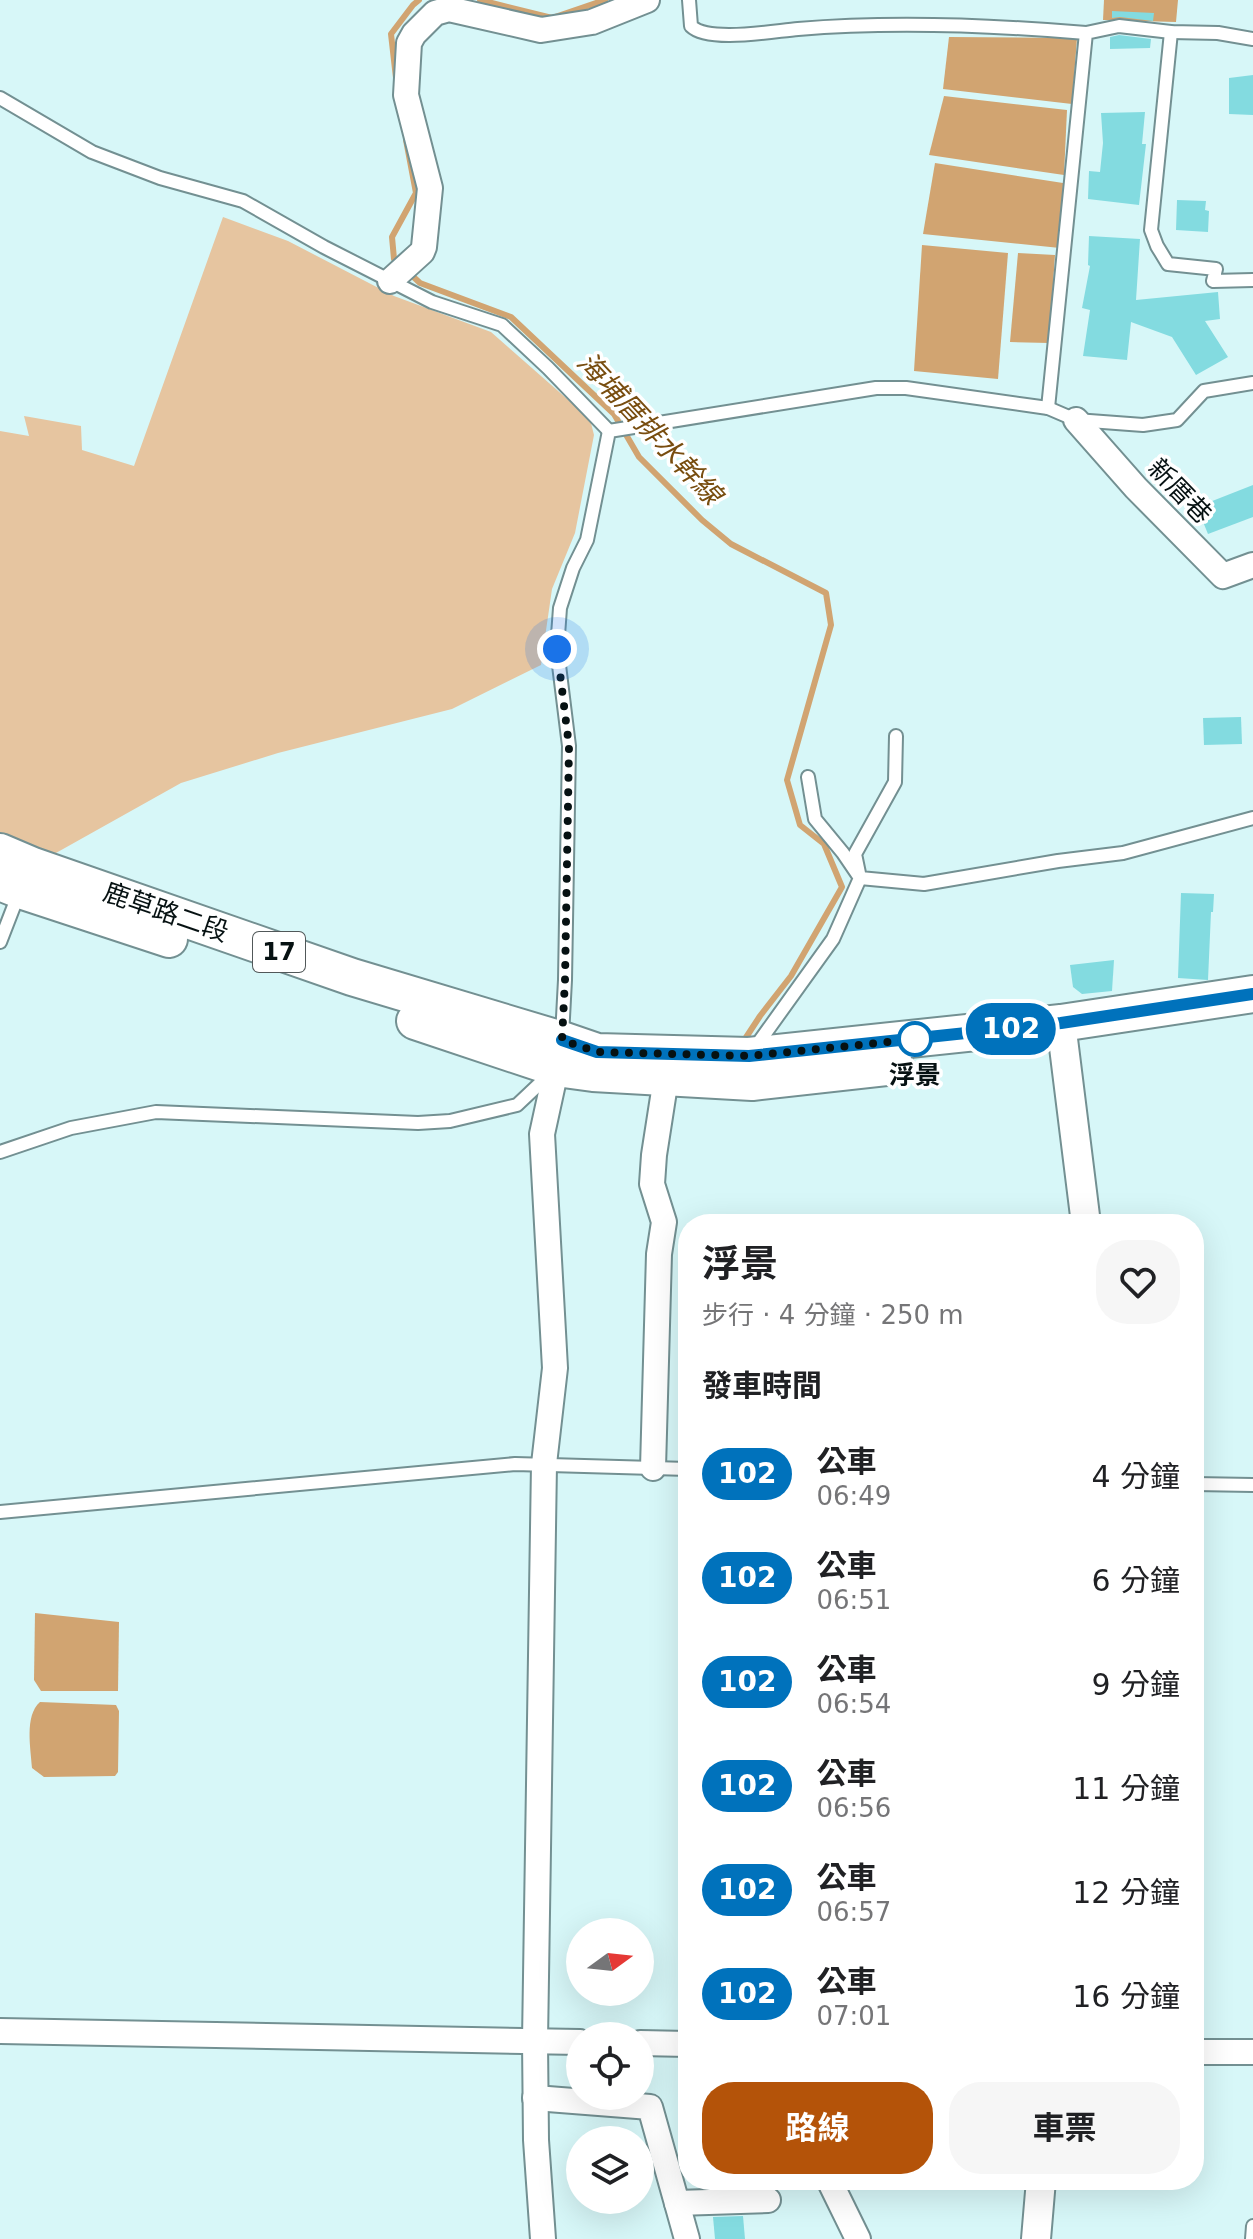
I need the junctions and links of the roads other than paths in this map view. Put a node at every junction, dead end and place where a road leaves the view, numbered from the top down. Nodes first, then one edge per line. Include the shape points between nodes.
1 (647, 0) edge
2 (689, 0) edge
3 (1171, 32) junction
4 (1086, 33) junction
5 (1253, 39) edge
6 (0, 98) edge
7 (1253, 280) edge
8 (390, 281) junction
9 (1253, 383) edge
10 (1048, 408) junction
11 (1076, 420) junction
12 (609, 431) junction
13 (1253, 565) edge
14 (896, 736) dead end
15 (808, 777) dead end
16 (1253, 818) edge
17 (0, 852) edge
18 (860, 878) junction
19 (10, 886) edge
20 (0, 942) edge
21 (1253, 994) edge
22 (1253, 1018) edge
23 (1063, 1034) junction
24 (559, 1054) junction
25 (751, 1069) junction
26 (666, 1078) junction
27 (0, 1152) edge
28 (1085, 1214) edge
29 (544, 1464) junction
30 (653, 1468) junction
31 (678, 1469) edge
32 (1204, 1484) edge
33 (1253, 1485) edge
34 (0, 1512) edge
35 (0, 2031) edge
36 (535, 2041) junction
37 (566, 2042) edge
38 (654, 2043) edge
39 (678, 2044) edge
40 (1204, 2052) edge
41 (1253, 2052) edge
42 (535, 2098) junction
43 (834, 2190) edge
44 (1040, 2190) edge
45 (768, 2200) dead end
46 (677, 2203) junction
47 (1253, 2226) edge
48 (543, 2239) edge
49 (687, 2239) edge
50 (858, 2239) edge
51 (1036, 2239) edge
52 (1252, 2239) edge

1 - 8 street via 592,22 541,30 449,9 435,13 414,34 406,95 430,200 422,252
2 - 4 lane via 691,26 719,35 826,26 995,25
3 - 4 lane via 1119,26
3 - 5 lane
3 - 7 lane via 1151,230 1168,264 1216,269 1213,281
4 - 10 lane
6 - 8 lane via 92,152 243,201
8 - 12 lane via 432,302 502,325
9 - 11 lane via 1204,391 1177,420 1143,425
10 - 11 lane
10 - 12 lane via 876,388
11 - 13 street, 新厝巷 via 1223,576
12 - 24 lane via 587,540 560,608 557,649 569,746
14 - 18 lane via 895,782 855,854
15 - 18 lane via 815,819
16 - 18 lane via 1123,853 924,884
17 - 24 main road, 鹿草路二段 / 17
18 - 25 lane via 833,939
19 - 20 lane
19 - 24 main road, 鹿草路二段 / 17
21 - 23 main road, 17
22 - 23 main road, 17
23 - 25 main road, 17
23 - 28 street
24 - 25 main road, 17 via 597,1052
24 - 26 main road, 17 via 593,1073
24 - 27 lane via 517,1105 450,1121 156,1112 71,1128
24 - 29 street via 542,1134 555,1368
25 - 26 main road, 17
26 - 30 street via 652,1184 664,1222
29 - 30 lane
29 - 34 lane
29 - 36 street
30 - 31 lane
32 - 33 lane
35 - 36 street
36 - 37 street
36 - 42 street
38 - 39 street
40 - 41 street
42 - 46 street via 650,2107
42 - 48 street
43 - 50 street
44 - 51 street
45 - 46 street
46 - 49 street
47 - 52 lane

